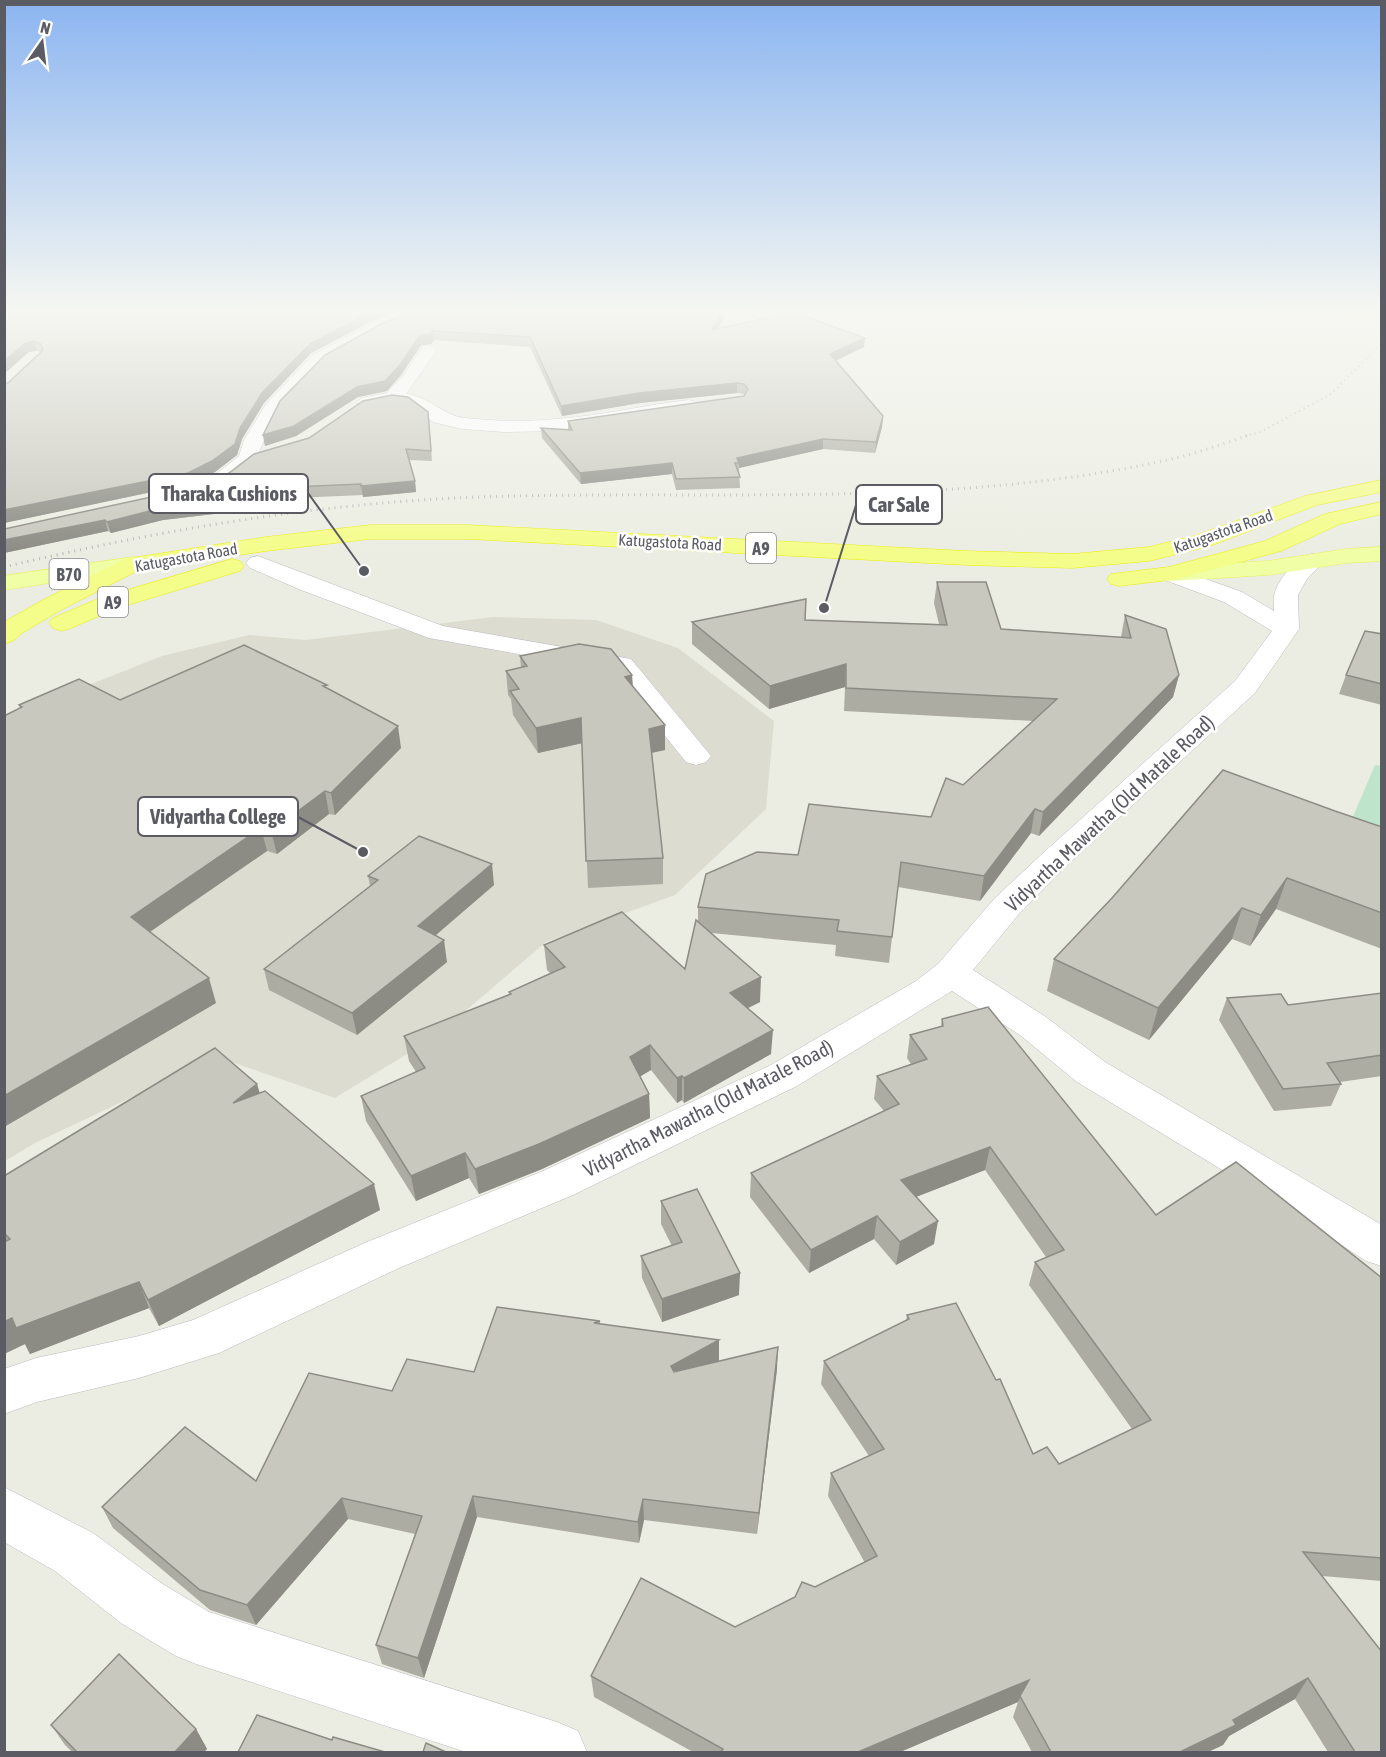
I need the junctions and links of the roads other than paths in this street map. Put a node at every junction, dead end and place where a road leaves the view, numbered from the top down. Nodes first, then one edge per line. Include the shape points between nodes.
1 (288, 391) edge
2 (399, 391) edge
3 (393, 398) junction
4 (705, 404) edge
5 (349, 412) edge
6 (270, 453) edge
7 (248, 459) junction
8 (1382, 486) edge
9 (197, 491) edge
10 (1382, 507) edge
11 (1382, 554) edge
12 (1311, 561) junction
13 (258, 563) junction
14 (133, 564) junction
15 (226, 567) junction
16 (1170, 574) junction
17 (4, 583) edge
18 (85, 589) junction
19 (4, 600) edge
20 (1286, 629) junction
21 (4, 636) edge
22 (4, 649) edge
23 (696, 756) dead end
24 (951, 973) junction
25 (1382, 1248) edge
26 (4, 1392) edge
27 (4, 1513) edge
28 (557, 1752) edge

1 - 7 street via 272,408
2 - 3 street
3 - 4 street via 415,400 440,418 504,426 557,425
3 - 5 street via 372,400
6 - 7 street
7 - 9 street
8 - 14 highway, Katugastota Road / A9 via 1312,501 1176,549 1107,559 1018,561 413,531 277,542
10 - 16 highway, Katugastota Road / A9 via 1333,519 1273,546
11 - 12 main road
12 - 16 main road via 1258,569
12 - 20 street via 1286,595
13 - 15 highway, Katugastota Road / A9
13 - 16 highway, Katugastota Road / A9 via 459,548 1017,578 1101,580
13 - 23 street via 438,633 622,665
14 - 17 main road, B70
14 - 18 highway, Katugastota Road / A9
15 - 18 highway
15 - 22 highway, Katugastota Road / A9 via 109,603
16 - 20 street via 1233,597
18 - 19 main road, B70
18 - 21 highway, Katugastota Road / A9
20 - 24 street, Vidyartha Mawatha (Old Matale Road) via 1245,687 1053,861 1006,907
24 - 25 street via 1033,1026 1091,1072
24 - 26 street, Vidyartha Mawatha (Old Matale Road) via 783,1076 558,1183 383,1255 202,1338 36,1380
27 - 28 street via 74,1552 141,1603 196,1636

